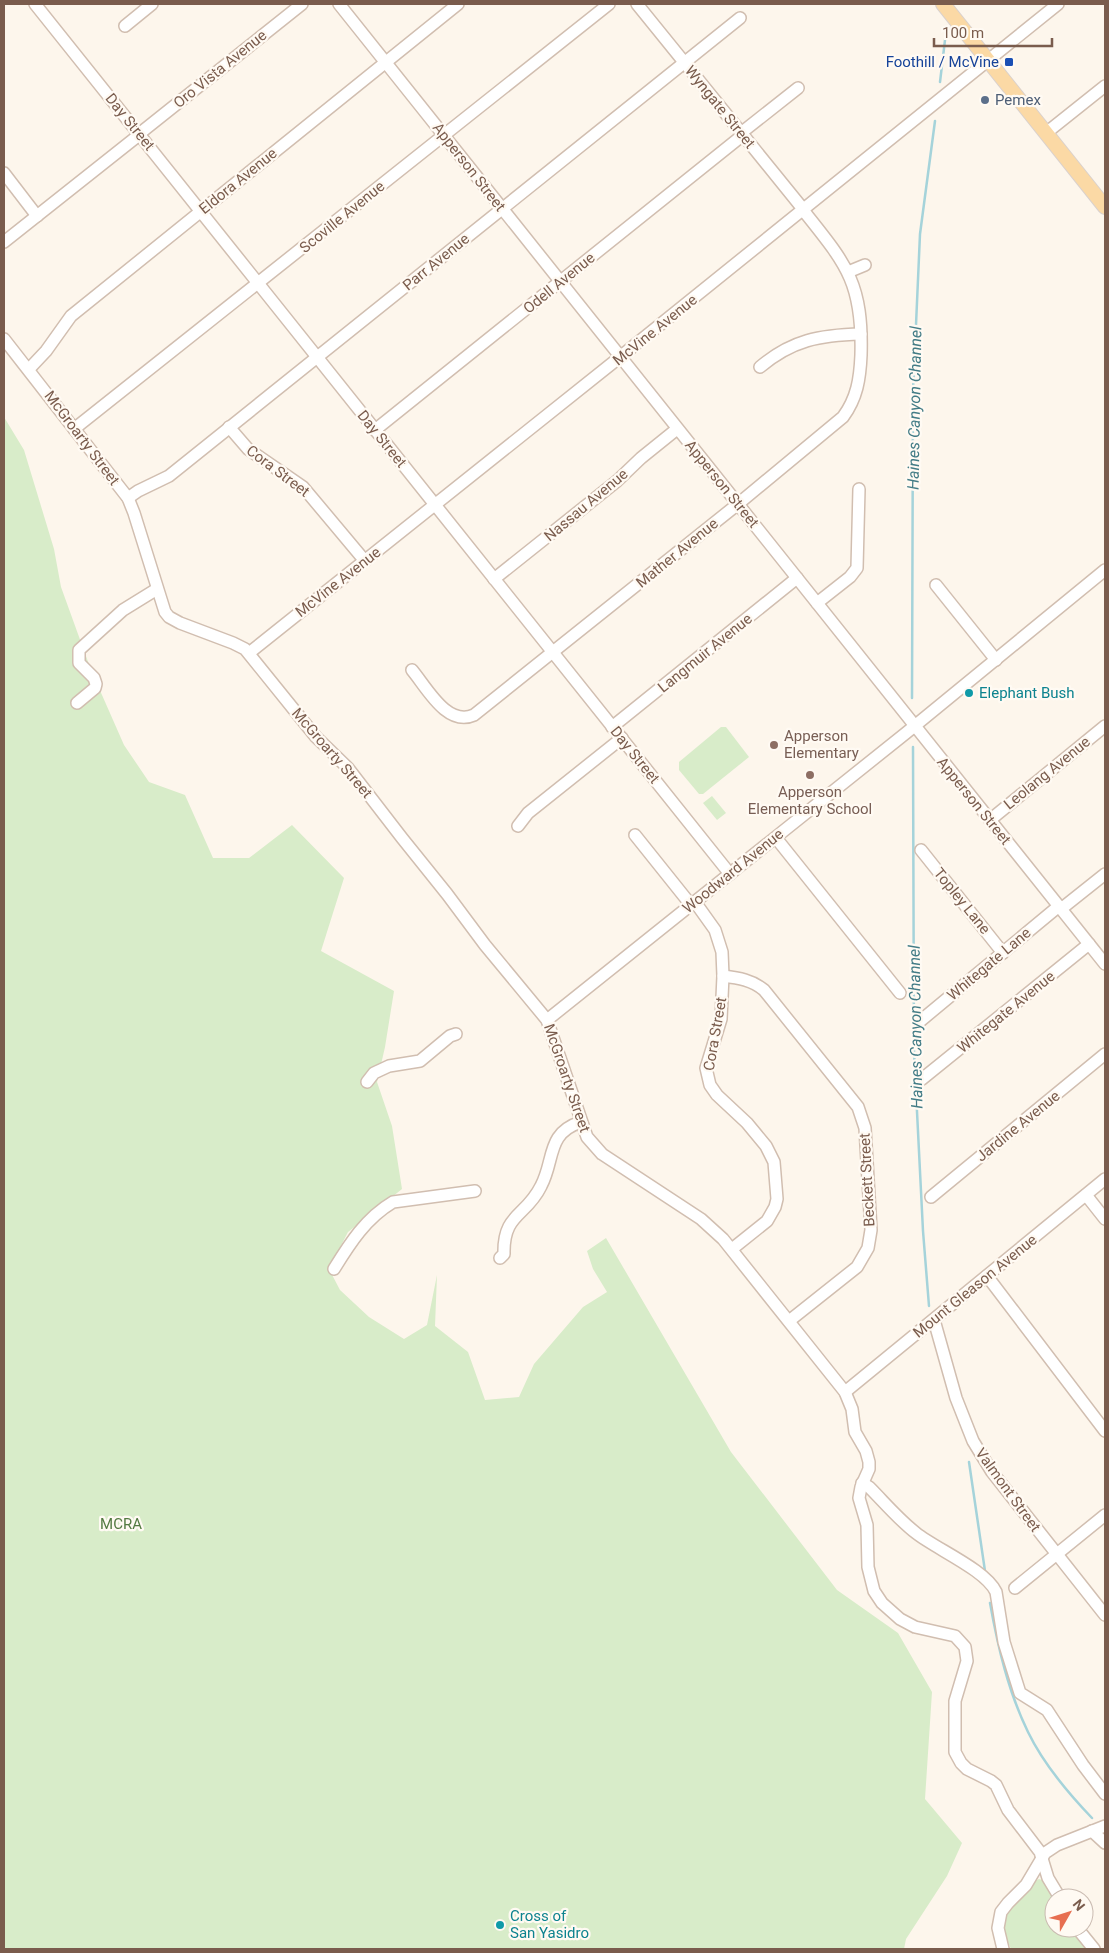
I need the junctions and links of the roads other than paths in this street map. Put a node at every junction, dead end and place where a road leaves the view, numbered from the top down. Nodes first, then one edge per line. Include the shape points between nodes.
1 (34, 4) edge
2 (152, 4) edge
3 (302, 4) edge
4 (339, 4) edge
5 (458, 4) edge
6 (609, 4) edge
7 (637, 4) edge
8 (943, 4) edge
9 (1058, 4) edge
10 (740, 18) dead end
11 (126, 26) dead end
12 (988, 60) junction
13 (386, 62) junction
14 (684, 62) junction
15 (1105, 86) edge
16 (798, 88) dead end
17 (1046, 133) junction
18 (139, 134) junction
19 (742, 134) junction
20 (444, 135) junction
21 (4, 173) edge
22 (1105, 207) edge
23 (502, 209) junction
24 (803, 210) junction
25 (200, 211) junction
26 (37, 216) junction
27 (4, 242) edge
28 (865, 265) dead end
29 (848, 272) junction
30 (560, 282) junction
31 (258, 284) junction
32 (861, 334) junction
33 (4, 339) edge
34 (317, 357) junction
35 (620, 358) junction
36 (760, 367) dead end
37 (29, 368) junction
38 (229, 427) junction
39 (677, 428) junction
40 (74, 429) junction
41 (375, 430) junction
42 (859, 489) dead end
43 (128, 498) junction
44 (738, 504) junction
45 (435, 506) junction
46 (365, 562) junction
47 (1104, 575) edge
48 (797, 578) junction
49 (494, 579) junction
50 (936, 585) dead end
51 (157, 589) junction
52 (817, 603) junction
53 (552, 652) junction
54 (249, 653) junction
55 (996, 660) junction
56 (412, 670) dead end
57 (78, 703) dead end
58 (612, 726) junction
59 (915, 726) junction
60 (1105, 726) edge
61 (622, 738) junction
62 (990, 820) junction
63 (518, 826) dead end
64 (636, 835) dead end
65 (776, 838) junction
66 (921, 850) dead end
67 (730, 874) junction
68 (1105, 874) edge
69 (693, 904) junction
70 (1060, 907) junction
71 (1090, 944) junction
72 (1003, 953) junction
73 (1105, 964) edge
74 (723, 976) junction
75 (900, 993) dead end
76 (547, 1020) junction
77 (919, 1022) dead end
78 (456, 1034) dead end
79 (1105, 1054) edge
80 (922, 1079) dead end
81 (366, 1082) dead end
82 (581, 1122) junction
83 (1105, 1179) edge
84 (475, 1191) dead end
85 (1086, 1195) junction
86 (931, 1198) dead end
87 (1105, 1220) edge
88 (732, 1249) junction
89 (500, 1258) dead end
90 (334, 1269) dead end
91 (987, 1276) junction
92 (934, 1320) junction
93 (789, 1321) junction
94 (844, 1392) junction
95 (1105, 1431) edge
96 (862, 1483) junction
97 (1105, 1515) edge
98 (1056, 1554) junction
99 (1015, 1588) dead end
100 (1105, 1615) edge
101 (1105, 1794) edge
102 (1105, 1826) edge
103 (1092, 1830) junction
104 (1105, 1843) edge
105 (1042, 1856) junction
106 (1054, 1888) edge
107 (1085, 1938) edge
108 (1003, 1949) edge
109 (1094, 1949) edge

1 - 18 street, Day Street
2 - 11 street
3 - 18 street, Oro Vista Avenue
4 - 13 street, Apperson Street
5 - 13 street, Eldora Avenue
6 - 20 street, Scoville Avenue
7 - 14 street, Wyngate Street
8 - 12 main road
9 - 12 street, McVine Avenue
10 - 14 street, Parr Avenue
12 - 17 main road
12 - 24 street, McVine Avenue
13 - 20 street, Apperson Street
13 - 25 street, Eldora Avenue
14 - 19 street, Wyngate Street
14 - 23 street, Parr Avenue
15 - 17 street
16 - 19 street, Odell Avenue
17 - 22 main road
18 - 25 street, Day Street
18 - 26 street, Oro Vista Avenue
19 - 24 street, Wyngate Street
19 - 30 street, Odell Avenue
20 - 23 street, Apperson Street
20 - 31 street, Scoville Avenue
21 - 26 street
23 - 30 street, Apperson Street
23 - 34 street, Parr Avenue
24 - 29 street, Mather Avenue
24 - 35 street, McVine Avenue
25 - 31 street, Day Street
25 - 37 street, Eldora Avenue via 67,319 46,351
26 - 27 street, Oro Vista Avenue
28 - 29 street
29 - 32 street, Mather Avenue via 859,304
30 - 35 street, Apperson Street
30 - 41 street, Odell Avenue
31 - 34 street, Day Street
31 - 40 street, Scoville Avenue
32 - 36 street via 824,336 803,342 784,349
32 - 44 street, Mather Avenue via 859,382 843,417
33 - 37 street, McGroarty Street
34 - 38 street, Parr Avenue
34 - 41 street, Day Street
35 - 39 street, Apperson Street
35 - 45 street, McVine Avenue
37 - 40 street, McGroarty Street
38 - 43 street, Parr Avenue via 169,476
38 - 46 street, Cora Street via 248,449 303,487
39 - 44 street, Apperson Street
39 - 49 street, Nassau Avenue via 611,487
40 - 43 street, McGroarty Street
41 - 45 street, Day Street
42 - 52 street via 857,568
43 - 51 street, McGroarty Street
44 - 48 street, Apperson Street
44 - 53 street, Mather Avenue
45 - 46 street, McVine Avenue
45 - 49 street, Day Street
46 - 54 street, McVine Avenue
47 - 55 street, Woodward Avenue
48 - 52 street, Apperson Street
48 - 58 street, Langmuir Avenue
49 - 53 street, Day Street
50 - 55 street
51 - 54 street, McGroarty Street via 169,617 233,642
51 - 57 street via 123,610 83,645 77,656 79,663 96,684
52 - 59 street, Apperson Street
53 - 56 street, Mather Avenue via 469,717 449,713
53 - 58 street, Day Street
54 - 76 street, McGroarty Street via 316,737 348,768
55 - 59 street, Woodward Avenue
58 - 61 street, Day Street
59 - 62 street, Apperson Street
59 - 65 street, Woodward Avenue
60 - 62 street, Leolang Avenue
61 - 63 street via 528,813
61 - 67 street, Day Street
62 - 70 street, Apperson Street
64 - 69 street, Cora Street
65 - 67 street, Woodward Avenue
65 - 75 street
66 - 72 street, Topley Lane
67 - 69 street, Woodward Avenue
68 - 70 street
69 - 74 street, Cora Street via 711,923 718,937
69 - 76 street, Woodward Avenue
70 - 71 street, Apperson Street
70 - 72 street, Whitegate Lane
71 - 73 street, Apperson Street
71 - 80 street, Whitegate Avenue
72 - 77 street, Whitegate Lane
74 - 88 street, Cora Street via 721,1019 707,1064 708,1078 717,1096 747,1123 771,1153 777,1199 767,1221
74 - 93 street, Beckett Street via 741,978 764,990 858,1106 865,1128 871,1230 868,1248 857,1267
76 - 82 street, McGroarty Street
78 - 81 street via 420,1061 389,1066 374,1073
79 - 86 street, Jardine Avenue
82 - 88 street, McGroarty Street via 589,1140 602,1154 701,1220
82 - 89 street via 571,1125 558,1136 541,1187 507,1228 504,1254
83 - 85 street, Mount Gleason Avenue
84 - 90 street via 393,1202 382,1208 353,1238
85 - 87 street
85 - 91 street, Mount Gleason Avenue
88 - 93 street, McGroarty Street
91 - 92 street, Mount Gleason Avenue
91 - 95 street
92 - 94 street, Mount Gleason Avenue
92 - 98 street, Valmont Street via 951,1382 973,1441 992,1472
93 - 94 street, McGroarty Street
94 - 96 street, McGroarty Street via 852,1409 854,1432 870,1462
96 - 101 street via 917,1534 992,1585 1004,1642 1020,1693 1046,1710
96 - 105 street, McGroarty Street via 860,1502 867,1525 868,1567 874,1591 888,1610 900,1619 915,1627 955,1636 965,1647 967,1660 955,1701 955,1752 967,1769 994,1783 1008,1810
97 - 98 street
98 - 99 street
98 - 100 street, Valmont Street
102 - 103 street
103 - 104 street
103 - 105 street via 1057,1845
105 - 106 street, McGroarty Street
105 - 108 street via 1026,1886 1001,1913 998,1930
107 - 109 street

